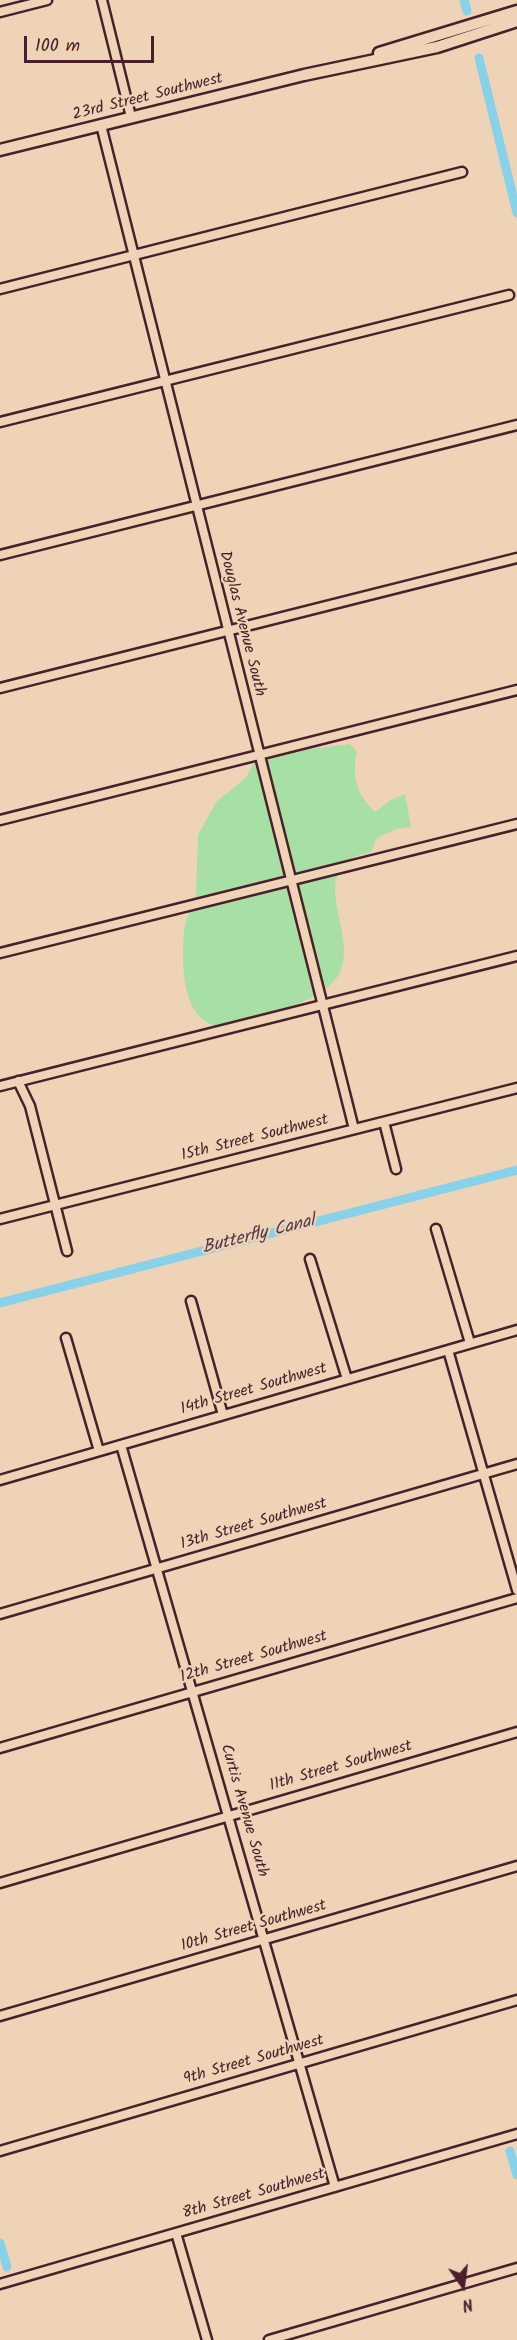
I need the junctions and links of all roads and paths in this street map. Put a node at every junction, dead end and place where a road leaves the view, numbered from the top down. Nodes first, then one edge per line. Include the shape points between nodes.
1 (47, 0) edge
2 (102, 0) edge
3 (517, 11) edge
4 (0, 12) edge
5 (517, 21) edge
6 (304, 75) junction
7 (131, 117) junction
8 (101, 125) junction
9 (0, 150) edge
10 (462, 172) dead end
11 (133, 256) junction
12 (0, 289) edge
13 (509, 295) dead end
14 (164, 381) junction
15 (0, 422) edge
16 (517, 425) edge
17 (196, 506) junction
18 (0, 555) edge
19 (517, 558) edge
20 (228, 631) junction
21 (0, 687) edge
22 (517, 690) edge
23 (259, 755) junction
24 (0, 820) edge
25 (517, 824) edge
26 (290, 880) junction
27 (0, 953) edge
28 (517, 956) edge
29 (322, 1005) junction
30 (18, 1081) junction
31 (0, 1086) edge
32 (517, 1088) edge
33 (384, 1122) junction
34 (354, 1129) junction
35 (396, 1169) dead end
36 (56, 1206) junction
37 (0, 1220) edge
38 (436, 1229) dead end
39 (67, 1251) dead end
40 (310, 1259) dead end
41 (191, 1301) dead end
42 (517, 1330) edge
43 (66, 1338) dead end
44 (470, 1343) junction
45 (448, 1350) junction
46 (347, 1379) junction
47 (223, 1415) junction
48 (121, 1444) junction
49 (99, 1451) junction
50 (517, 1464) edge
51 (484, 1474) junction
52 (0, 1480) edge
53 (157, 1569) junction
54 (517, 1590) edge
55 (517, 1598) edge
56 (0, 1614) edge
57 (193, 1692) junction
58 (517, 1732) edge
59 (0, 1748) edge
60 (229, 1816) junction
61 (517, 1866) edge
62 (0, 1883) edge
63 (265, 1939) junction
64 (517, 2000) edge
65 (0, 2016) edge
66 (300, 2063) junction
67 (517, 2134) edge
68 (0, 2151) edge
69 (336, 2187) junction
70 (176, 2233) junction
71 (517, 2268) edge
72 (0, 2284) edge
73 (207, 2340) edge
74 (269, 2340) edge

1 - 4 street
2 - 7 street
3 - 6 street, 23rd Street Southwest
5 - 6 street, 23rd Street Southwest via 437,47
6 - 7 street, 23rd Street Southwest
7 - 8 street, 23rd Street Southwest
8 - 9 street, 23rd Street Southwest
8 - 11 street, Douglas Avenue South
10 - 11 street
11 - 12 street
11 - 14 street, Douglas Avenue South
13 - 14 street
14 - 15 street
14 - 17 street, Douglas Avenue South
16 - 17 street
17 - 18 street
17 - 20 street, Douglas Avenue South
19 - 20 street
20 - 21 street
20 - 23 street, Douglas Avenue South
22 - 23 street
23 - 24 street
23 - 26 street, Douglas Avenue South
25 - 26 street
26 - 27 street
26 - 29 street, Douglas Avenue South
28 - 29 street
29 - 30 street
29 - 34 street, Douglas Avenue South
30 - 31 street
30 - 36 street via 30,1106
32 - 33 street, 15th Street Southwest
33 - 34 street, 15th Street Southwest
33 - 35 street
34 - 36 street, 15th Street Southwest
36 - 37 street, 15th Street Southwest
36 - 39 street
38 - 44 street
40 - 46 street
41 - 47 street
42 - 44 street, 14th Street Southwest
43 - 49 street
44 - 45 street, 14th Street Southwest
45 - 46 street, 14th Street Southwest
45 - 51 street
46 - 47 street, 14th Street Southwest
47 - 48 street, 14th Street Southwest
48 - 49 street, 14th Street Southwest
48 - 53 street, Curtis Avenue South
49 - 52 street, 14th Street Southwest
50 - 51 street, 13th Street Southwest
51 - 53 street, 13th Street Southwest
51 - 54 street
53 - 56 street, 13th Street Southwest
53 - 57 street, Curtis Avenue South
55 - 57 street, 12th Street Southwest
57 - 59 street, 12th Street Southwest
57 - 60 street, Curtis Avenue South
58 - 60 street, 11th Street Southwest
60 - 62 street, 11th Street Southwest
60 - 63 street, Curtis Avenue South
61 - 63 street, 10th Street Southwest
63 - 65 street, 10th Street Southwest
63 - 66 street, Curtis Avenue South
64 - 66 street, 9th Street Southwest
66 - 68 street, 9th Street Southwest
66 - 69 street, Curtis Avenue South
67 - 69 street, 8th Street Southwest
69 - 70 street, 8th Street Southwest
70 - 72 street, 8th Street Southwest
70 - 73 street
71 - 74 street

